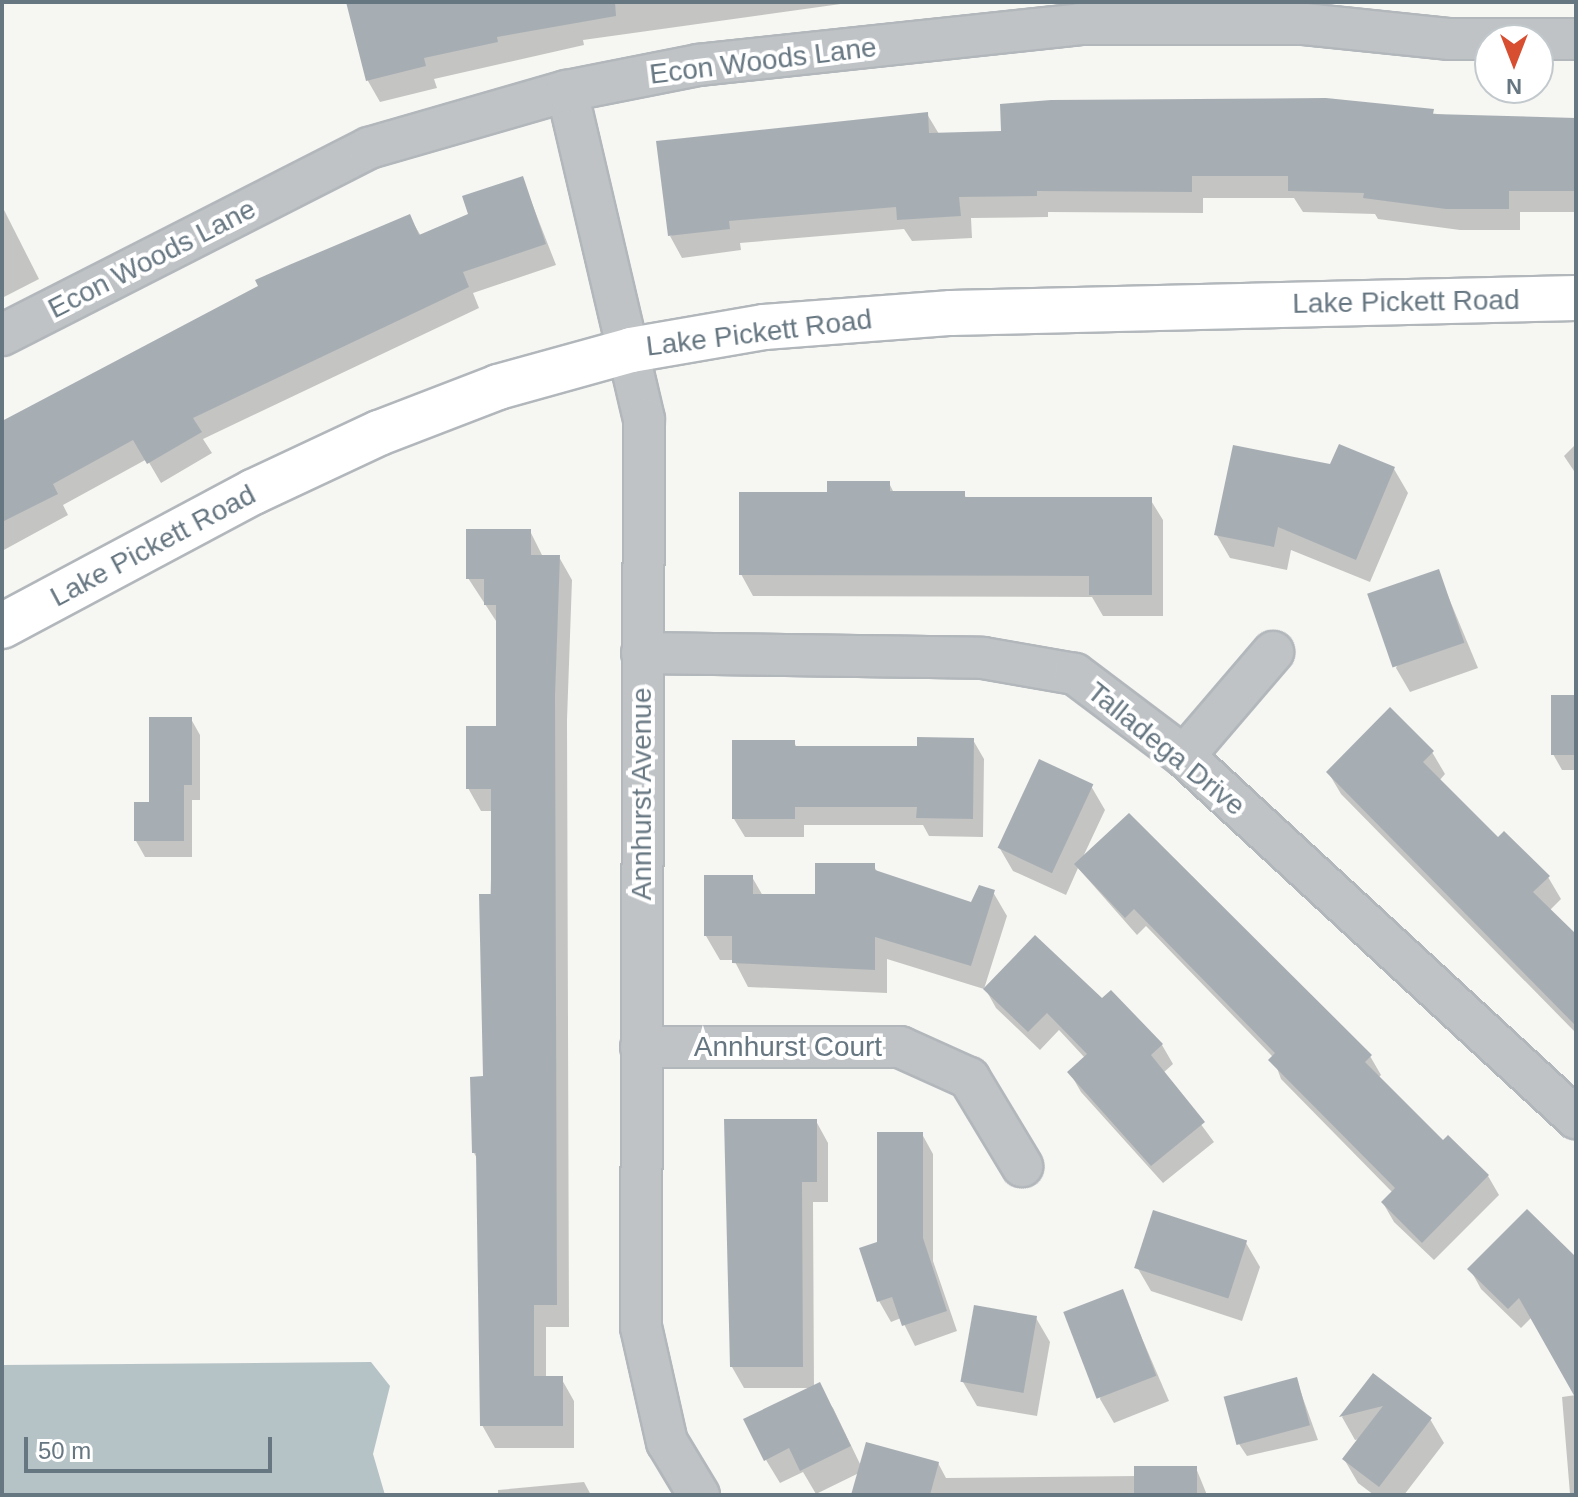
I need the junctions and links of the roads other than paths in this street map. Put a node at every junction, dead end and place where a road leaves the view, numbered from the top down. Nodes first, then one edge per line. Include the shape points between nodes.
1 (1576, 39) edge
2 (567, 91) junction
3 (1576, 298) edge
4 (2, 335) edge
5 (631, 350) junction
6 (2, 626) edge
7 (1273, 652) dead end
8 (642, 653) junction
9 (1184, 756) junction
10 (641, 1047) junction
11 (1576, 1118) edge
12 (1022, 1166) dead end
13 (699, 1495) edge

1 - 2 street, Econ Woods Lane via 1450,39 1304,24 1079,24 698,65
2 - 4 street, Econ Woods Lane via 369,148
2 - 5 street, Annhurst Avenue
3 - 5 main road, Lake Pickett Road via 951,313 764,327
5 - 6 main road, Lake Pickett Road via 498,387 379,433 253,492
5 - 8 street, Annhurst Avenue via 646,449
7 - 9 street
8 - 9 street, Talladega Drive via 983,658 1075,674
8 - 10 street, Annhurst Avenue
9 - 11 street, Talladega Drive
10 - 12 street, Annhurst Court via 900,1047 969,1078
10 - 13 street, Annhurst Avenue via 641,1327 667,1442

